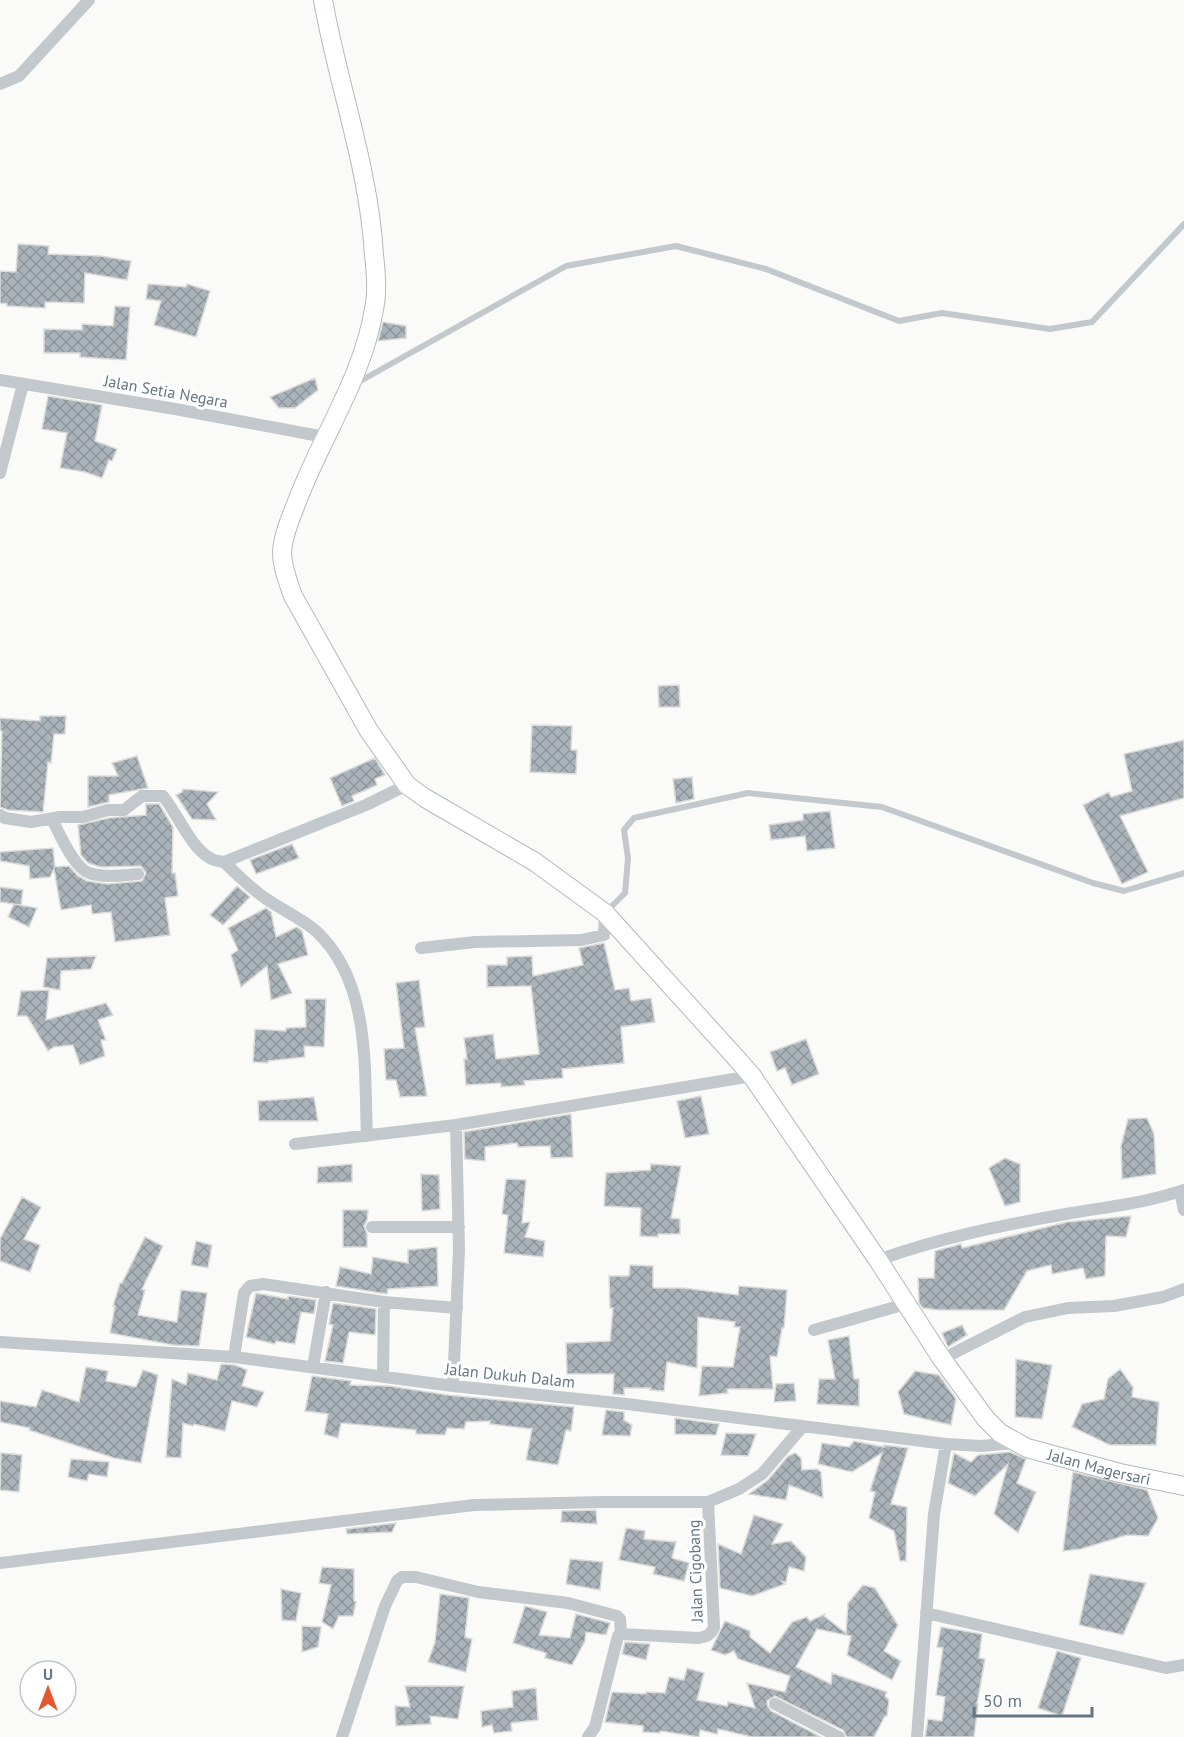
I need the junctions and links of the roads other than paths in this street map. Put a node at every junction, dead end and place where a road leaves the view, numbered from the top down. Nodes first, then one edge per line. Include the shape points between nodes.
1 (89, 0) edge
2 (323, 0) edge
3 (0, 84) edge
4 (1184, 224) edge
5 (0, 380) edge
6 (23, 384) junction
7 (350, 387) junction
8 (325, 437) junction
9 (0, 473) edge
10 (407, 784) junction
11 (0, 815) edge
12 (52, 819) junction
13 (224, 861) junction
14 (1184, 873) edge
15 (138, 874) dead end
16 (605, 913) junction
17 (421, 948) dead end
18 (753, 1076) junction
19 (456, 1125) junction
20 (367, 1136) junction
21 (295, 1144) dead end
22 (1182, 1191) edge
23 (1184, 1210) edge
24 (372, 1227) dead end
25 (459, 1227) junction
26 (878, 1260) junction
27 (1184, 1290) edge
28 (326, 1292) junction
29 (384, 1302) junction
30 (906, 1305) junction
31 (457, 1308) junction
32 (814, 1330) dead end
33 (0, 1342) edge
34 (234, 1356) junction
35 (942, 1359) junction
36 (313, 1367) junction
37 (383, 1377) junction
38 (453, 1386) junction
39 (803, 1426) junction
40 (1015, 1443) junction
41 (946, 1444) junction
42 (1184, 1486) edge
43 (708, 1502) junction
44 (0, 1563) edge
45 (926, 1613) junction
46 (621, 1634) junction
47 (1184, 1665) edge
48 (775, 1704) dead end
49 (342, 1737) edge
50 (588, 1737) edge
51 (839, 1737) edge
52 (917, 1737) edge

1 - 3 street via 19,76
2 - 7 street via 361,165 374,245 375,306
4 - 7 lane via 1092,322 1050,329 942,313 899,321 766,269 676,246 566,266
5 - 6 street, Jalan Setia Negara
6 - 8 street, Jalan Setia Negara
6 - 9 street
7 - 8 street
8 - 10 street, Jalan Magersari via 288,527 282,551 287,579 369,731
10 - 13 street via 366,805
10 - 16 street, Jalan Magersari via 535,861
11 - 12 street via 31,822
12 - 13 street via 124,810 142,796 163,796 208,858
12 - 15 street via 84,871 96,875
13 - 20 street via 253,889 316,931 336,954 350,982 359,1014
14 - 16 lane via 1124,891 882,807 748,793 634,818 624,830 628,858 625,892
16 - 17 street via 604,935 581,940 486,941
16 - 18 street, Jalan Magersari
18 - 19 street
18 - 26 street, Jalan Magersari
19 - 20 street
19 - 25 street
20 - 21 street
22 - 23 street
22 - 26 street via 922,1245
24 - 25 street
25 - 31 street
26 - 30 street, Jalan Magersari
27 - 35 street via 1114,1306 1068,1308 1025,1317
28 - 29 street
28 - 34 street via 263,1284 250,1286 244,1293
28 - 36 street
29 - 31 street
29 - 37 street
30 - 32 street
30 - 35 street, Jalan Magersari
31 - 38 street
33 - 34 street, Jalan Dukuh Dalam
34 - 36 street, Jalan Dukuh Dalam
35 - 40 street, Jalan Magersari via 994,1428
36 - 37 street, Jalan Dukuh Dalam
37 - 38 street, Jalan Dukuh Dalam
38 - 39 street, Jalan Dukuh Dalam
39 - 41 street, Jalan Dukuh Dalam
39 - 43 street, Jalan Cigobang via 762,1474
40 - 41 street, Jalan Dukuh Dalam
40 - 42 street, Jalan Magersari via 1120,1473
41 - 45 street via 934,1514
43 - 44 street via 474,1506
43 - 46 street, Jalan Cigobang via 712,1633 698,1638
45 - 47 street via 1166,1668
45 - 52 street
46 - 49 street via 617,1616 568,1603 478,1592 402,1577 385,1606
46 - 50 street via 616,1638 595,1727
48 - 51 street

